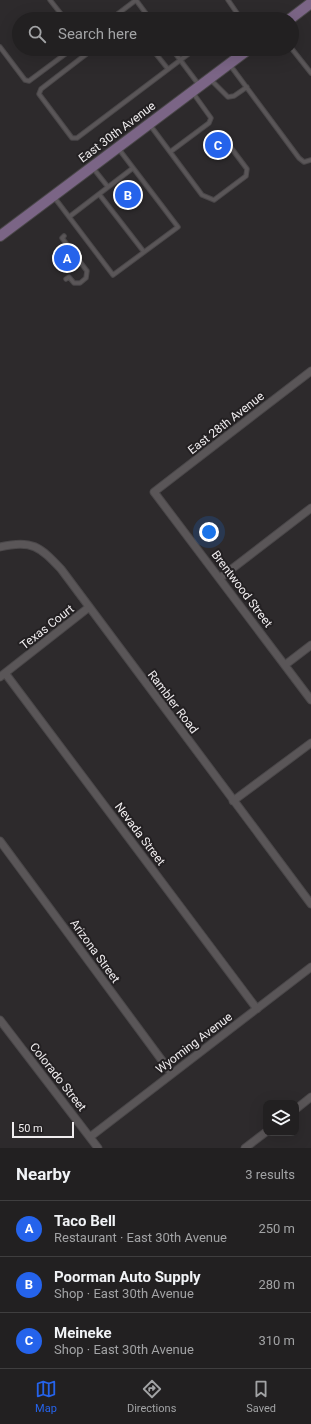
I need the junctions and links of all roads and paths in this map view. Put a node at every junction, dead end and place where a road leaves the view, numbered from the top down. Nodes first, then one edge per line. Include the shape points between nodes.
1 (50, 0) edge
2 (136, 0) edge
3 (228, 0) edge
4 (311, 3) edge
5 (59, 12) edge
6 (121, 12) edge
7 (145, 12) edge
8 (236, 12) edge
9 (299, 12) edge
10 (0, 47) edge
11 (63, 56) edge
12 (84, 56) edge
13 (158, 56) edge
14 (177, 56) edge
15 (185, 56) edge
16 (241, 56) edge
17 (298, 56) edge
18 (180, 60) junction
19 (230, 64) junction
20 (168, 69) junction
21 (311, 73) edge
22 (210, 79) junction
23 (247, 87) junction
24 (196, 89) junction
25 (149, 124) junction
26 (229, 144) dead end
27 (118, 148) junction
28 (170, 152) junction
29 (311, 160) edge
30 (92, 167) junction
31 (133, 168) junction
32 (108, 187) junction
33 (99, 194) junction
34 (53, 196) junction
35 (69, 217) junction
36 (0, 236) edge
37 (64, 236) dead end
38 (144, 252) junction
39 (66, 279) dead end
40 (311, 371) edge
41 (154, 492) joint
42 (311, 508) edge
43 (0, 547) edge
44 (220, 578) junction
45 (88, 608) junction
46 (311, 645) edge
47 (285, 665) junction
48 (3, 675) edge
49 (311, 700) edge
50 (311, 743) edge
51 (233, 801) junction
52 (0, 841) edge
53 (311, 904) edge
54 (311, 967) edge
55 (257, 1009) junction
56 (0, 1020) edge
57 (172, 1074) junction
58 (311, 1097) edge
59 (299, 1107) edge
60 (263, 1134) edge
61 (90, 1137) junction
62 (98, 1148) edge
63 (246, 1148) edge

1 - 5 lane
2 - 6 lane
2 - 7 lane
3 - 8 lane
4 - 9 main road
10 - 11 lane via 29,82
12 - 20 lane via 41,89 39,94 72,138 77,138
13 - 20 lane
14 - 18 lane
15 - 18 lane
16 - 19 main road, East 30th Avenue
17 - 21 lane
18 - 20 lane
18 - 24 lane
19 - 22 main road, East 30th Avenue
19 - 23 lane
22 - 23 lane via 228,97
22 - 24 main road, East 30th Avenue
23 - 29 lane via 299,158 304,162
24 - 25 main road, East 30th Avenue
24 - 28 lane via 211,118 209,123
25 - 27 main road, East 30th Avenue
25 - 28 lane
26 - 28 lane via 247,169 246,176 214,200 202,196
27 - 30 main road, East 30th Avenue
27 - 31 lane
30 - 32 lane
30 - 34 main road, East 30th Avenue
31 - 32 lane
31 - 38 lane via 178,226
32 - 33 lane
33 - 35 lane
33 - 38 lane
34 - 35 lane
34 - 36 main road, East 30th Avenue
35 - 38 lane via 113,275
37 - 39 lane via 62,238 87,271 86,278 80,283 74,283 69,277
40 - 41 street, East 28th Avenue
41 - 44 street, Brentwood Street
42 - 44 street
43 - 45 street, Rambler Road via 17,543 41,549 61,570
44 - 47 street, Brentwood Street
45 - 48 street, Texas Court
45 - 51 street, Rambler Road
46 - 47 street
47 - 49 street, Brentwood Street
48 - 55 street, Nevada Street
50 - 51 street
51 - 53 street, Rambler Road
52 - 57 street, Arizona Street
54 - 55 street, Wyoming Avenue
55 - 57 street, Wyoming Avenue
56 - 61 street, Colorado Street
57 - 61 street, Wyoming Avenue
58 - 59 street
60 - 63 street
61 - 62 street, Colorado Street

